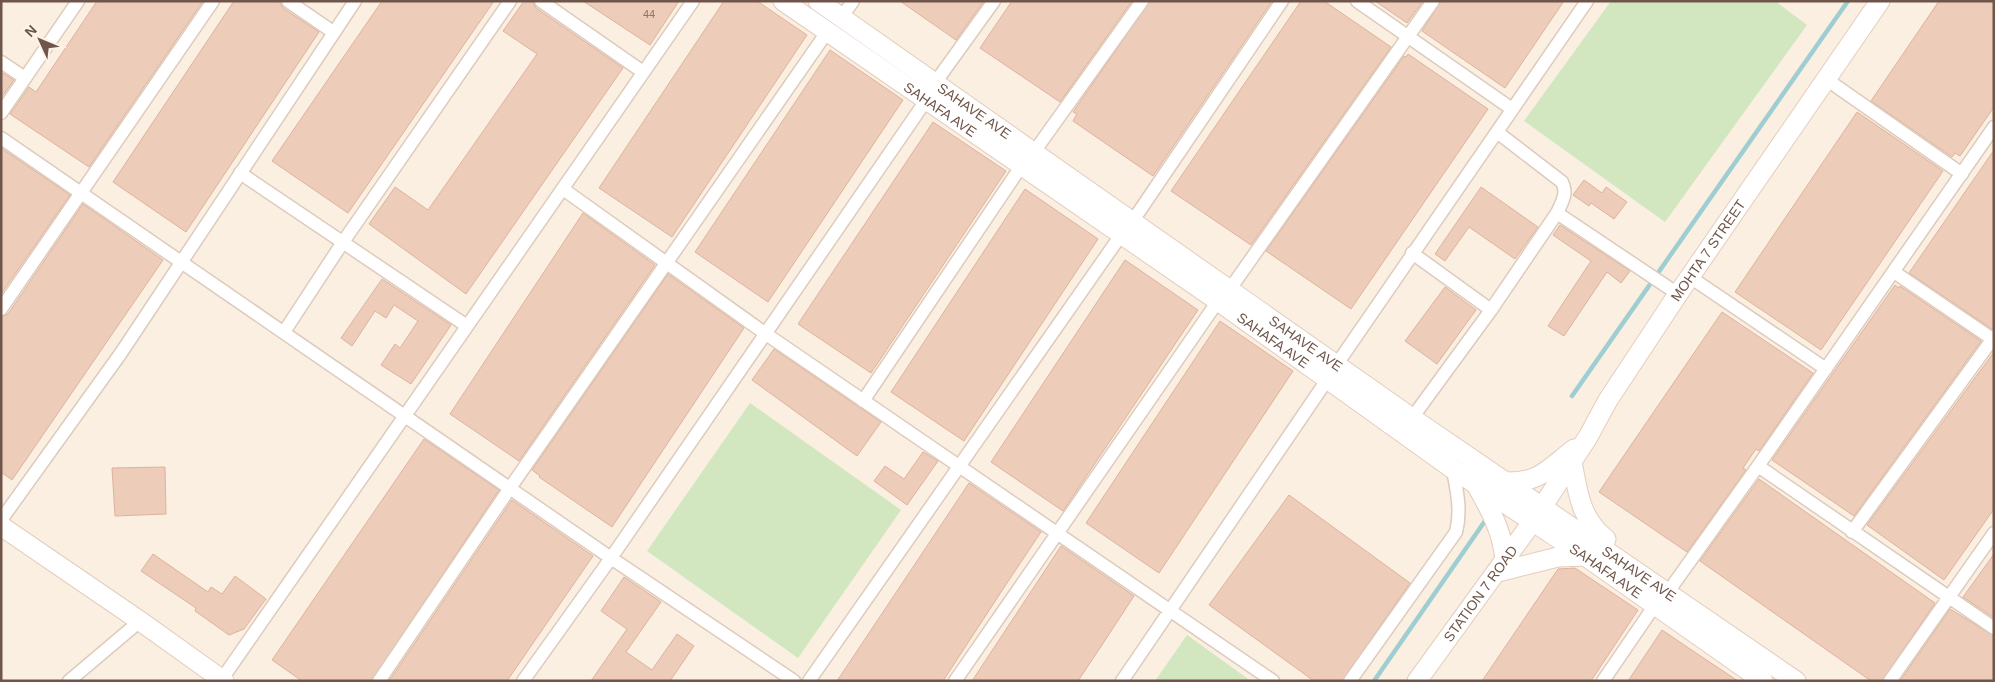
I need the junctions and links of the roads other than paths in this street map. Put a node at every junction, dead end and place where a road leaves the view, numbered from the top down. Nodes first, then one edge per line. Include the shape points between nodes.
1 (78, 1) edge
2 (213, 1) edge
3 (288, 1) edge
4 (355, 1) edge
5 (510, 1) edge
6 (541, 1) edge
7 (693, 1) edge
8 (783, 1) edge
9 (818, 1) edge
10 (853, 1) edge
11 (994, 1) edge
12 (1142, 1) edge
13 (1282, 1) edge
14 (1357, 1) edge
15 (1433, 1) edge
16 (1587, 1) edge
17 (1880, 1) edge
18 (842, 18) junction
19 (333, 32) junction
20 (827, 32) junction
21 (1409, 37) junction
22 (1, 62) edge
23 (642, 72) junction
24 (25, 78) junction
25 (1826, 80) junction
26 (931, 91) junction
27 (1512, 109) junction
28 (1, 113) edge
29 (1994, 127) edge
30 (1497, 132) junction
31 (1, 138) edge
32 (1028, 159) junction
33 (240, 173) junction
34 (1962, 174) junction
35 (562, 189) junction
36 (83, 193) junction
37 (1557, 213) junction
38 (1127, 229) junction
39 (343, 242) junction
40 (1412, 253) junction
41 (183, 262) junction
42 (667, 264) junction
43 (1894, 272) junction
44 (1690, 277) junction
45 (1678, 294) junction
46 (1224, 295) junction
47 (1, 309) edge
48 (1491, 310) junction
49 (467, 326) junction
50 (284, 332) junction
51 (766, 334) junction
52 (1993, 339) edge
53 (1826, 370) junction
54 (1332, 372) junction
55 (863, 401) junction
56 (406, 417) junction
57 (1412, 418) junction
58 (1588, 437) junction
59 (1448, 443) junction
60 (1572, 462) junction
61 (960, 466) junction
62 (1758, 466) junction
63 (1453, 469) junction
64 (1505, 482) junction
65 (1475, 483) junction
66 (510, 488) junction
67 (1538, 514) junction
68 (1, 520) edge
69 (1, 526) edge
70 (1852, 532) junction
71 (1994, 533) edge
72 (1057, 534) junction
73 (1585, 556) junction
74 (611, 558) junction
75 (1501, 566) junction
76 (1645, 576) junction
77 (1949, 598) junction
78 (1662, 599) junction
79 (1170, 611) junction
80 (140, 620) junction
81 (1994, 628) edge
82 (1754, 678) edge
83 (223, 680) edge
84 (69, 681) edge
85 (379, 681) edge
86 (523, 681) edge
87 (794, 681) edge
88 (808, 681) edge
89 (955, 681) edge
90 (1122, 681) edge
91 (1273, 681) edge
92 (1350, 681) edge
93 (1417, 681) edge
94 (1603, 681) edge
95 (1796, 681) edge
96 (1890, 681) edge

1 - 24 street
2 - 36 street
3 - 19 street
4 - 19 street
5 - 39 street
6 - 23 street
7 - 23 street
8 - 20 main road, SAHAFA AVE
9 - 18 main road, SAHAVE AVE
10 - 18 street
11 - 26 street
12 - 32 street
13 - 38 street
14 - 21 street
15 - 21 street
16 - 27 street
17 - 25 main road, MOHTA 7 STREET
18 - 26 main road, SAHAVE AVE
19 - 33 street
20 - 26 main road, SAHAFA AVE
20 - 42 street
21 - 27 street
21 - 46 street
22 - 24 street
23 - 35 street
24 - 28 street
25 - 34 street
25 - 44 main road, MOHTA 7 STREET
26 - 32 main road, SAHAVE AVE
26 - 51 street
27 - 30 street
29 - 34 street
30 - 37 street via 1562,182 1565,193
30 - 40 street
31 - 36 street
32 - 38 main road, SAHAVE AVE
32 - 55 street
33 - 39 street
33 - 41 street
34 - 43 street
35 - 42 street
35 - 49 street
36 - 41 street
36 - 47 street
37 - 45 street
37 - 48 street
38 - 46 main road, SAHAVE AVE
38 - 61 street
39 - 49 street
39 - 50 street
40 - 48 street
40 - 54 street
41 - 50 street
41 - 68 street
42 - 51 street
42 - 66 street
43 - 52 street
43 - 53 street
44 - 45 main road, MOHTA 7 STREET
44 - 53 street
45 - 58 main road, MOHTA 7 STREET via 1608,400
46 - 54 main road, SAHAVE AVE
46 - 72 street
48 - 57 street
49 - 56 street
50 - 56 street
51 - 55 street
51 - 74 street
52 - 70 street
53 - 62 street
54 - 57 main road, SAHAVE AVE
54 - 63 main road, SAHAFA AVE
54 - 79 street
55 - 61 street
56 - 66 street
56 - 83 street
57 - 59 main road, SAHAVE AVE
58 - 60 main road, MOHTA 7 STREET
58 - 64 main road via 1536,478
59 - 63 street
59 - 64 main road, SAHAVE AVE
60 - 67 main road, MOHTA 7 STREET
60 - 76 main road via 1590,525 1633,560
61 - 72 street
61 - 88 street
62 - 70 street
62 - 78 street
63 - 65 main road, SAHAFA AVE
63 - 92 street via 1458,498 1456,532
64 - 67 main road, SAHAVE AVE
65 - 67 main road, SAHAFA AVE
65 - 75 main road via 1496,522 1504,547
66 - 74 street
66 - 85 street
67 - 73 main road, SAHAFA AVE
67 - 75 main road, STATION 7 ROAD
67 - 76 main road, SAHAVE AVE
69 - 80 main road
70 - 77 street
71 - 77 street
72 - 79 street
72 - 89 street
73 - 75 main road
73 - 78 main road, SAHAFA AVE
74 - 86 street
74 - 87 street
75 - 93 main road, STATION 7 ROAD
76 - 78 main road, SAHAVE AVE
77 - 81 street
77 - 96 street
78 - 82 main road, SAHAFA AVE
78 - 94 street
78 - 95 main road, SAHAVE AVE
79 - 90 street
79 - 91 street
80 - 83 main road
80 - 84 street

